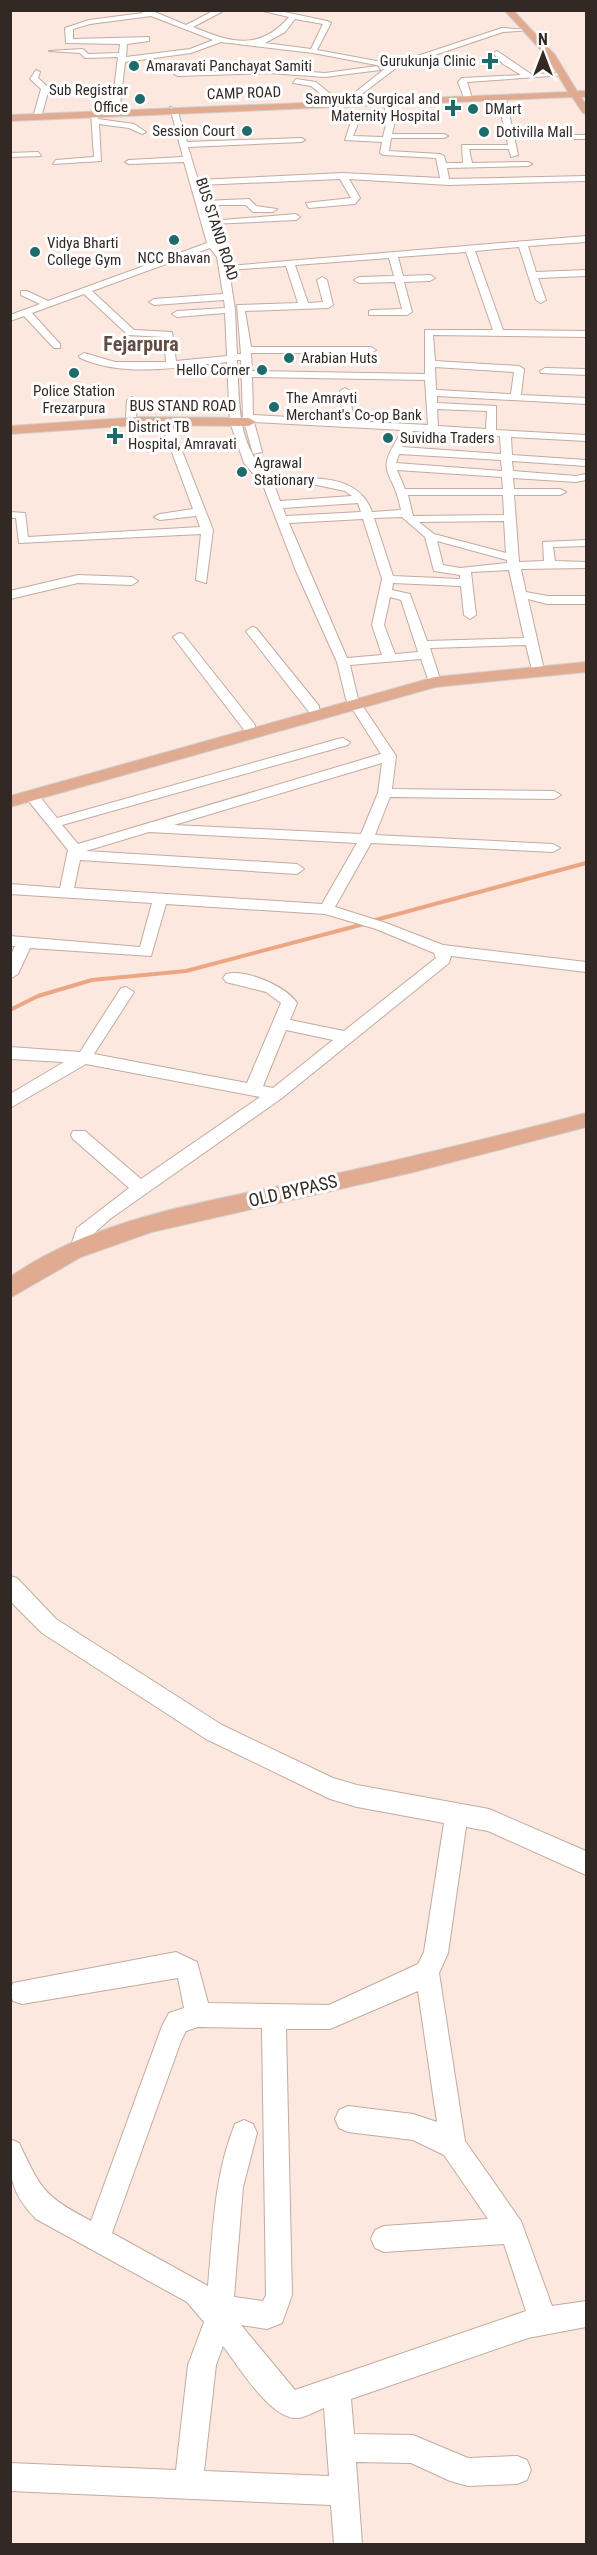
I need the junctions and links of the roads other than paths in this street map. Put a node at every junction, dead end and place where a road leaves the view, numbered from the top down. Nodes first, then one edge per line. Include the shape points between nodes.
1 (262, 10) edge
2 (508, 10) edge
3 (146, 11) edge
4 (219, 11) edge
5 (293, 16) junction
6 (515, 18) junction
7 (187, 27) junction
8 (527, 30) junction
9 (488, 34) junction
10 (146, 39) dead end
11 (220, 40) junction
12 (124, 42) junction
13 (258, 44) junction
14 (53, 51) dead end
15 (313, 51) junction
16 (497, 53) dead end
17 (552, 57) junction
18 (122, 60) junction
19 (83, 63) dead end
20 (392, 66) junction
21 (36, 72) dead end
22 (178, 74) dead end
23 (561, 75) junction
24 (530, 77) junction
25 (296, 81) dead end
26 (581, 94) edge
27 (468, 98) junction
28 (502, 99) junction
29 (343, 103) junction
30 (387, 103) junction
31 (178, 110) junction
32 (586, 111) edge
33 (115, 112) junction
34 (38, 114) junction
35 (10, 117) edge
36 (95, 117) junction
37 (392, 117) junction
38 (142, 132) dead end
39 (444, 136) dead end
40 (550, 137) dead end
41 (586, 137) edge
42 (389, 138) junction
43 (301, 140) dead end
44 (187, 145) junction
45 (38, 154) dead end
46 (10, 155) edge
47 (187, 159) junction
48 (56, 162) dead end
49 (129, 162) dead end
50 (528, 164) dead end
51 (444, 166) junction
52 (468, 166) junction
53 (343, 176) junction
54 (586, 179) edge
55 (446, 182) junction
56 (198, 183) junction
57 (207, 204) junction
58 (309, 205) dead end
59 (283, 209) dead end
60 (296, 217) dead end
61 (213, 222) junction
62 (586, 239) edge
63 (216, 243) junction
64 (522, 243) junction
65 (469, 248) junction
66 (393, 254) junction
67 (290, 263) junction
68 (231, 268) junction
69 (586, 273) edge
70 (532, 275) junction
71 (430, 278) dead end
72 (399, 279) junction
73 (322, 280) dead end
74 (358, 280) dead end
75 (86, 291) junction
76 (24, 292) dead end
77 (228, 297) junction
78 (541, 300) dead end
79 (154, 302) dead end
80 (50, 305) junction
81 (304, 306) junction
82 (235, 309) junction
83 (26, 313) junction
84 (372, 313) dead end
85 (177, 314) dead end
86 (10, 318) edge
87 (499, 333) junction
88 (586, 334) edge
89 (57, 346) dead end
90 (370, 350) dead end
91 (246, 354) junction
92 (84, 356) dead end
93 (231, 358) junction
94 (430, 363) junction
95 (171, 364) junction
96 (545, 371) dead end
97 (586, 372) edge
98 (247, 374) junction
99 (430, 377) junction
100 (345, 391) dead end
101 (431, 393) junction
102 (480, 395) junction
103 (516, 397) junction
104 (132, 400) dead end
105 (586, 401) edge
106 (432, 406) junction
107 (480, 408) junction
108 (131, 417) junction
109 (165, 420) junction
110 (241, 420) junction
111 (348, 423) junction
112 (10, 424) edge
113 (433, 428) junction
114 (10, 430) edge
115 (408, 430) junction
116 (491, 432) junction
117 (505, 435) junction
118 (586, 438) edge
119 (586, 444) edge
120 (395, 450) junction
121 (506, 457) junction
122 (586, 462) edge
123 (390, 466) junction
124 (507, 476) junction
125 (586, 477) edge
126 (268, 484) junction
127 (401, 492) junction
128 (508, 492) junction
129 (560, 492) dead end
130 (362, 499) junction
131 (277, 505) junction
132 (200, 513) junction
133 (367, 514) junction
134 (10, 515) edge
135 (407, 516) junction
136 (160, 517) dead end
137 (510, 519) junction
138 (282, 520) junction
139 (207, 530) junction
140 (430, 536) junction
141 (586, 543) edge
142 (513, 562) junction
143 (550, 564) junction
144 (586, 565) edge
145 (465, 577) junction
146 (388, 579) junction
147 (202, 580) dead end
148 (132, 581) dead end
149 (386, 593) junction
150 (520, 594) junction
151 (10, 595) edge
152 (586, 600) edge
153 (470, 615) dead end
154 (252, 630) dead end
155 (179, 637) dead end
156 (531, 642) junction
157 (424, 650) junction
158 (389, 656) junction
159 (343, 662) junction
160 (586, 667) edge
161 (538, 670) junction
162 (435, 682) junction
163 (354, 702) junction
164 (314, 709) junction
165 (250, 728) junction
166 (343, 742) dead end
167 (388, 756) junction
168 (385, 792) junction
169 (10, 793) edge
170 (554, 795) dead end
171 (32, 796) junction
172 (10, 802) edge
173 (53, 823) junction
174 (149, 828) junction
175 (367, 838) junction
176 (553, 848) dead end
177 (75, 853) junction
178 (297, 870) dead end
179 (10, 889) edge
180 (66, 893) junction
181 (160, 898) junction
182 (326, 909) junction
183 (18, 941) edge
184 (441, 950) junction
185 (586, 967) edge
186 (10, 974) edge
187 (231, 978) dead end
188 (126, 992) dead end
189 (282, 1024) junction
190 (347, 1037) junction
191 (10, 1053) edge
192 (84, 1058) junction
193 (253, 1089) junction
194 (276, 1094) junction
195 (10, 1102) edge
196 (586, 1110) edge
197 (586, 1120) edge
198 (80, 1135) dead end
199 (141, 1189) junction
200 (80, 1242) junction
201 (10, 1272) edge
202 (10, 1289) edge
203 (10, 1585) edge
204 (457, 1814) junction
205 (586, 1863) edge
206 (427, 1973) junction
207 (22, 1992) dead end
208 (198, 2015) junction
209 (274, 2018) junction
210 (348, 2119) dead end
211 (244, 2133) dead end
212 (453, 2146) junction
213 (10, 2152) edge
214 (512, 2230) junction
215 (97, 2239) junction
216 (384, 2240) dead end
217 (219, 2314) junction
218 (586, 2314) edge
219 (543, 2320) junction
220 (337, 2391) junction
221 (340, 2448) junction
222 (517, 2470) dead end
223 (10, 2477) edge
224 (188, 2485) junction
225 (344, 2491) junction
226 (348, 2544) edge

1 - 5 street
2 - 6 main road
3 - 7 street
3 - 12 street via 69,28 68,39
4 - 7 street
5 - 13 street via 282,30
5 - 15 street via 327,23
6 - 8 main road
6 - 9 street
7 - 11 street
8 - 9 street
8 - 17 main road
9 - 20 street
10 - 12 street
11 - 13 street
11 - 18 street via 191,51
12 - 18 street
13 - 15 street
14 - 18 street via 83,51 85,56
15 - 20 street
16 - 24 street
17 - 23 main road
17 - 26 main road
18 - 19 street
18 - 33 street
20 - 22 street via 329,75 269,71
20 - 29 street
21 - 34 street via 34,79 45,88
23 - 24 street
23 - 26 main road
24 - 27 street via 463,80
25 - 29 street via 313,84
26 - 27 main road, CAMP ROAD
26 - 28 main road, CAMP ROAD
26 - 32 main road
27 - 29 main road, CAMP ROAD
28 - 30 main road, CAMP ROAD
28 - 52 street via 514,151 465,147
29 - 30 main road, CAMP ROAD
29 - 31 main road, CAMP ROAD
30 - 37 street
31 - 33 main road, CAMP ROAD
31 - 44 street, BUS STAND ROAD
33 - 34 main road, CAMP ROAD
33 - 36 main road, CAMP ROAD
34 - 35 main road, CAMP ROAD
35 - 36 main road, CAMP ROAD
36 - 38 street
36 - 48 street via 98,159
37 - 42 street
37 - 42 street via 356,118 348,138
39 - 42 street
40 - 41 street
42 - 51 street via 385,154 439,156
43 - 44 street
44 - 47 street, BUS STAND ROAD
44 - 56 street, BUS STAND ROAD
45 - 46 street
47 - 49 street via 158,165
47 - 56 street, BUS STAND ROAD
50 - 52 street
51 - 52 street
51 - 55 street
53 - 55 street
53 - 56 street
53 - 58 street via 355,201
54 - 55 street
56 - 57 street, BUS STAND ROAD
56 - 63 street, BUS STAND ROAD
57 - 59 street via 249,202 253,209
57 - 61 street, BUS STAND ROAD
60 - 61 street
61 - 63 street, BUS STAND ROAD
62 - 64 street
63 - 68 street, BUS STAND ROAD
63 - 75 street
63 - 77 street, BUS STAND ROAD
64 - 65 street
64 - 70 street
65 - 66 street
65 - 87 street
66 - 67 street
66 - 72 street
67 - 68 street
67 - 81 street
68 - 82 street, BUS STAND ROAD
69 - 70 street
70 - 78 street
71 - 72 street
72 - 74 street
72 - 84 street via 407,312
73 - 81 street via 328,305
75 - 80 street
75 - 95 street via 130,333 169,334
76 - 80 street
77 - 79 street
77 - 82 street, BUS STAND ROAD
80 - 83 street
81 - 82 street
82 - 85 street
82 - 91 street, BUS STAND ROAD
82 - 93 street, BUS STAND ROAD
83 - 86 street
83 - 89 street
87 - 88 street
87 - 94 street via 428,332
90 - 91 street
91 - 93 street
91 - 98 street, BUS STAND ROAD
92 - 95 street via 100,364
93 - 95 street
93 - 110 street, BUS STAND ROAD
94 - 99 street
94 - 103 street via 519,369
96 - 97 street
98 - 99 street
98 - 110 street, BUS STAND ROAD
99 - 101 street
100 - 111 street
101 - 102 street
101 - 106 street
102 - 103 street
102 - 107 street
103 - 105 street
104 - 108 street
106 - 107 street
106 - 113 street
107 - 116 street via 492,408
108 - 110 main road, BUS STAND ROAD
108 - 112 main road, BUS STAND ROAD
109 - 110 main road, BUS STAND ROAD
109 - 114 main road, BUS STAND ROAD
109 - 132 street
110 - 111 street
110 - 115 street
110 - 126 street via 249,463
111 - 115 street
113 - 115 street
113 - 116 street
115 - 117 street
115 - 120 street
116 - 117 street
117 - 118 street
117 - 119 street
117 - 121 street
120 - 121 street
120 - 123 street
121 - 122 street
121 - 124 street
123 - 124 street
123 - 127 street
124 - 125 street
124 - 128 street
126 - 130 street via 312,481 349,488
126 - 131 street
127 - 128 street
127 - 135 street
128 - 129 street
128 - 137 street
130 - 131 street
130 - 133 street
131 - 138 street
132 - 136 street
132 - 139 street
133 - 135 street
133 - 138 street
133 - 146 street
134 - 139 street via 21,515 23,541
135 - 137 street
135 - 140 street
137 - 142 street
138 - 159 street
139 - 147 street
140 - 142 street
140 - 145 street via 438,568
141 - 143 street via 550,543 546,547
142 - 143 street
142 - 145 street via 465,569
142 - 150 street
143 - 144 street
145 - 146 street
145 - 153 street
146 - 149 street
148 - 151 street via 78,579
149 - 157 street via 406,597
149 - 158 street via 378,625
150 - 152 street via 548,600
150 - 156 street
154 - 164 street
155 - 165 street
156 - 157 street
156 - 161 street
157 - 158 street
157 - 162 street
158 - 159 street
159 - 163 street
160 - 161 main road
161 - 162 main road
162 - 163 main road
163 - 164 main road
163 - 167 street
163 - 171 main road
164 - 165 main road
165 - 169 main road
166 - 173 street
167 - 168 street
167 - 174 street
168 - 170 street
168 - 175 street
171 - 172 main road
171 - 173 street
173 - 177 street
174 - 175 street
174 - 177 street
175 - 176 street
175 - 182 street
177 - 178 street
177 - 180 street
179 - 180 street
180 - 181 street
181 - 182 street
181 - 183 street via 146,952
182 - 184 street
183 - 186 street
184 - 185 street
184 - 190 street via 444,959
187 - 189 street via 286,995 289,1008
188 - 192 street
189 - 190 street
189 - 193 street
190 - 194 street
191 - 192 street
192 - 193 street
192 - 195 street
193 - 194 street
194 - 199 street
196 - 200 main road, OLD BYPASS via 344,1170 163,1208
197 - 200 main road, OLD BYPASS via 488,1147
198 - 199 street
199 - 200 street via 104,1214
200 - 201 main road, OLD BYPASS via 52,1246
200 - 202 main road, OLD BYPASS
203 - 204 street via 49,1626 214,1732 342,1792
204 - 205 street via 489,1820
204 - 206 street via 436,1953
206 - 209 street via 330,2017
206 - 212 street
207 - 208 street via 176,1964 189,1970
208 - 209 street
208 - 215 street via 178,2022 171,2035
209 - 217 street via 279,2295 272,2313 267,2315
210 - 212 street via 413,2127
211 - 217 street via 230,2187
212 - 214 street
213 - 215 street via 30,2194 45,2210
214 - 216 street
214 - 219 street
215 - 217 street via 185,2284
217 - 220 street via 277,2393 288,2402 308,2402
217 - 224 street via 202,2365
218 - 219 street
219 - 220 street
220 - 221 street
221 - 222 street via 413,2449 468,2472
221 - 225 street
223 - 224 street
224 - 225 street
225 - 226 street

